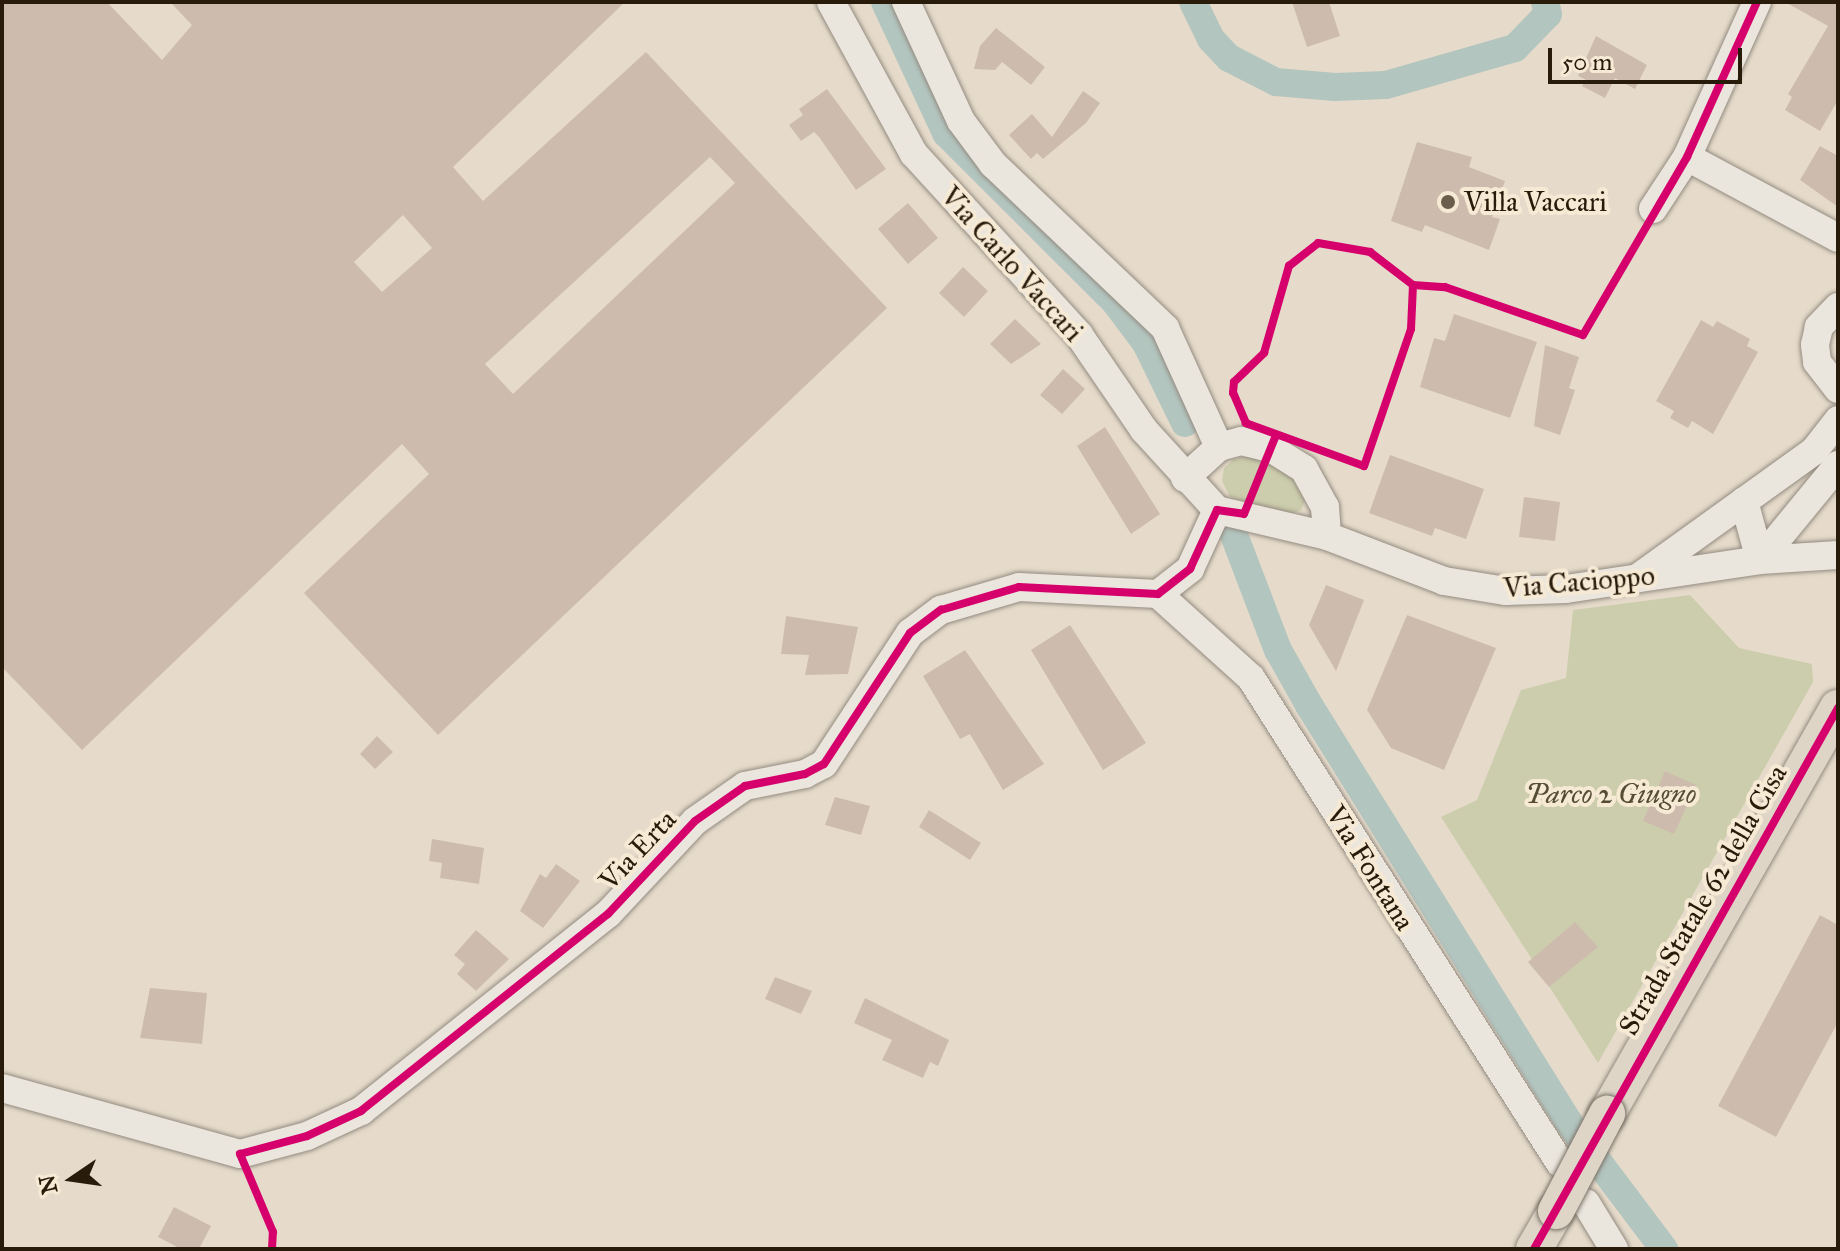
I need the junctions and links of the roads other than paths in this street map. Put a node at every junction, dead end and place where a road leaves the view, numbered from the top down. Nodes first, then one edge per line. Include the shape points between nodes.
1 (831, 2) edge
2 (906, 2) edge
3 (1757, 2) edge
4 (1687, 157) junction
5 (1653, 209) dead end
6 (1838, 238) edge
7 (1838, 307) edge
8 (1838, 389) edge
9 (1838, 420) edge
10 (1219, 447) junction
11 (1838, 465) edge
12 (1185, 478) junction
13 (1744, 501) junction
14 (1217, 510) junction
15 (1327, 536) junction
16 (1838, 555) edge
17 (1760, 560) junction
18 (1635, 580) junction
19 (1158, 594) junction
20 (1838, 708) edge
21 (2, 1088) edge
22 (1560, 1163) dead end
23 (1571, 1207) junction
24 (1534, 1249) edge
25 (1614, 1249) edge

1 - 12 street, Via Carlo Vaccari via 914,154 1079,335 1144,430
2 - 10 street via 961,121 993,164 1165,328
3 - 4 street
4 - 5 street
4 - 6 street
7 - 8 street via 1819,327 1815,345 1817,362
9 - 13 street via 1814,451
10 - 12 street
10 - 15 street via 1241,441 1293,458 1325,507
11 - 17 street
12 - 14 street, Via Carlo Vaccari
13 - 17 street
13 - 18 street
14 - 15 street
14 - 19 street via 1190,569
15 - 18 street, Via Cacioppo via 1475,589 1535,592
16 - 17 street, Via Cacioppo
17 - 18 street, Via Cacioppo
19 - 21 street, Via Erta via 1019,587 941,610 910,633 824,764 805,774 745,786 695,821 608,914 361,1111 307,1136 240,1154
19 - 22 street, Via Fontana via 1251,678
20 - 23 main road, Strada Statale 62 della Cisa, bridge via 1607,1114
23 - 24 main road
23 - 25 street

